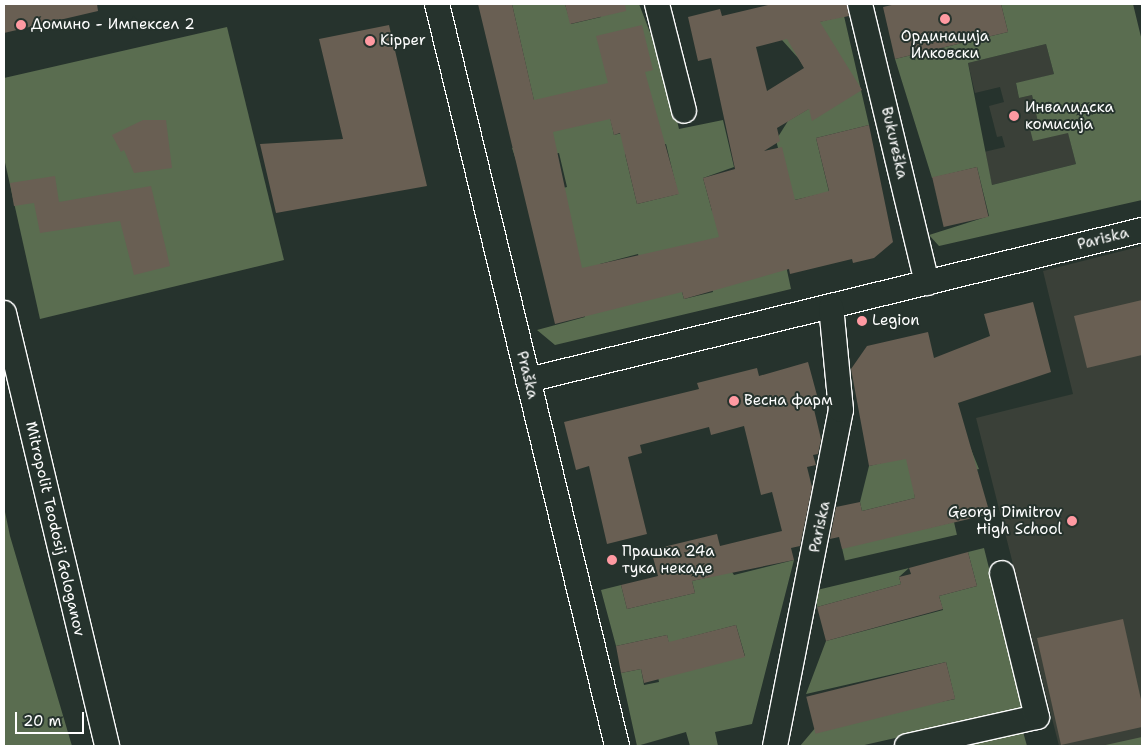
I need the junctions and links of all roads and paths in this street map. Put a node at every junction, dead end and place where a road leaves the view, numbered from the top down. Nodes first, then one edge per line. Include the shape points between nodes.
1 (437, 4) edge
2 (657, 4) edge
3 (860, 4) edge
4 (684, 111) dead end
5 (1142, 230) edge
6 (927, 283) junction
7 (831, 307) junction
8 (5, 325) edge
9 (528, 380) junction
10 (1002, 572) dead end
11 (107, 746) edge
12 (617, 746) edge
13 (775, 746) edge
14 (907, 746) edge

1 - 9 street, Praška
2 - 4 street
3 - 6 street, Bukureška
5 - 6 street, Pariska
6 - 7 street, Pariska
7 - 9 street, Pariska
7 - 13 street, Pariska via 841,410
8 - 11 street, Mitropolit Teodosij Gologanov
9 - 12 street, Praška
10 - 14 street via 1037,717

